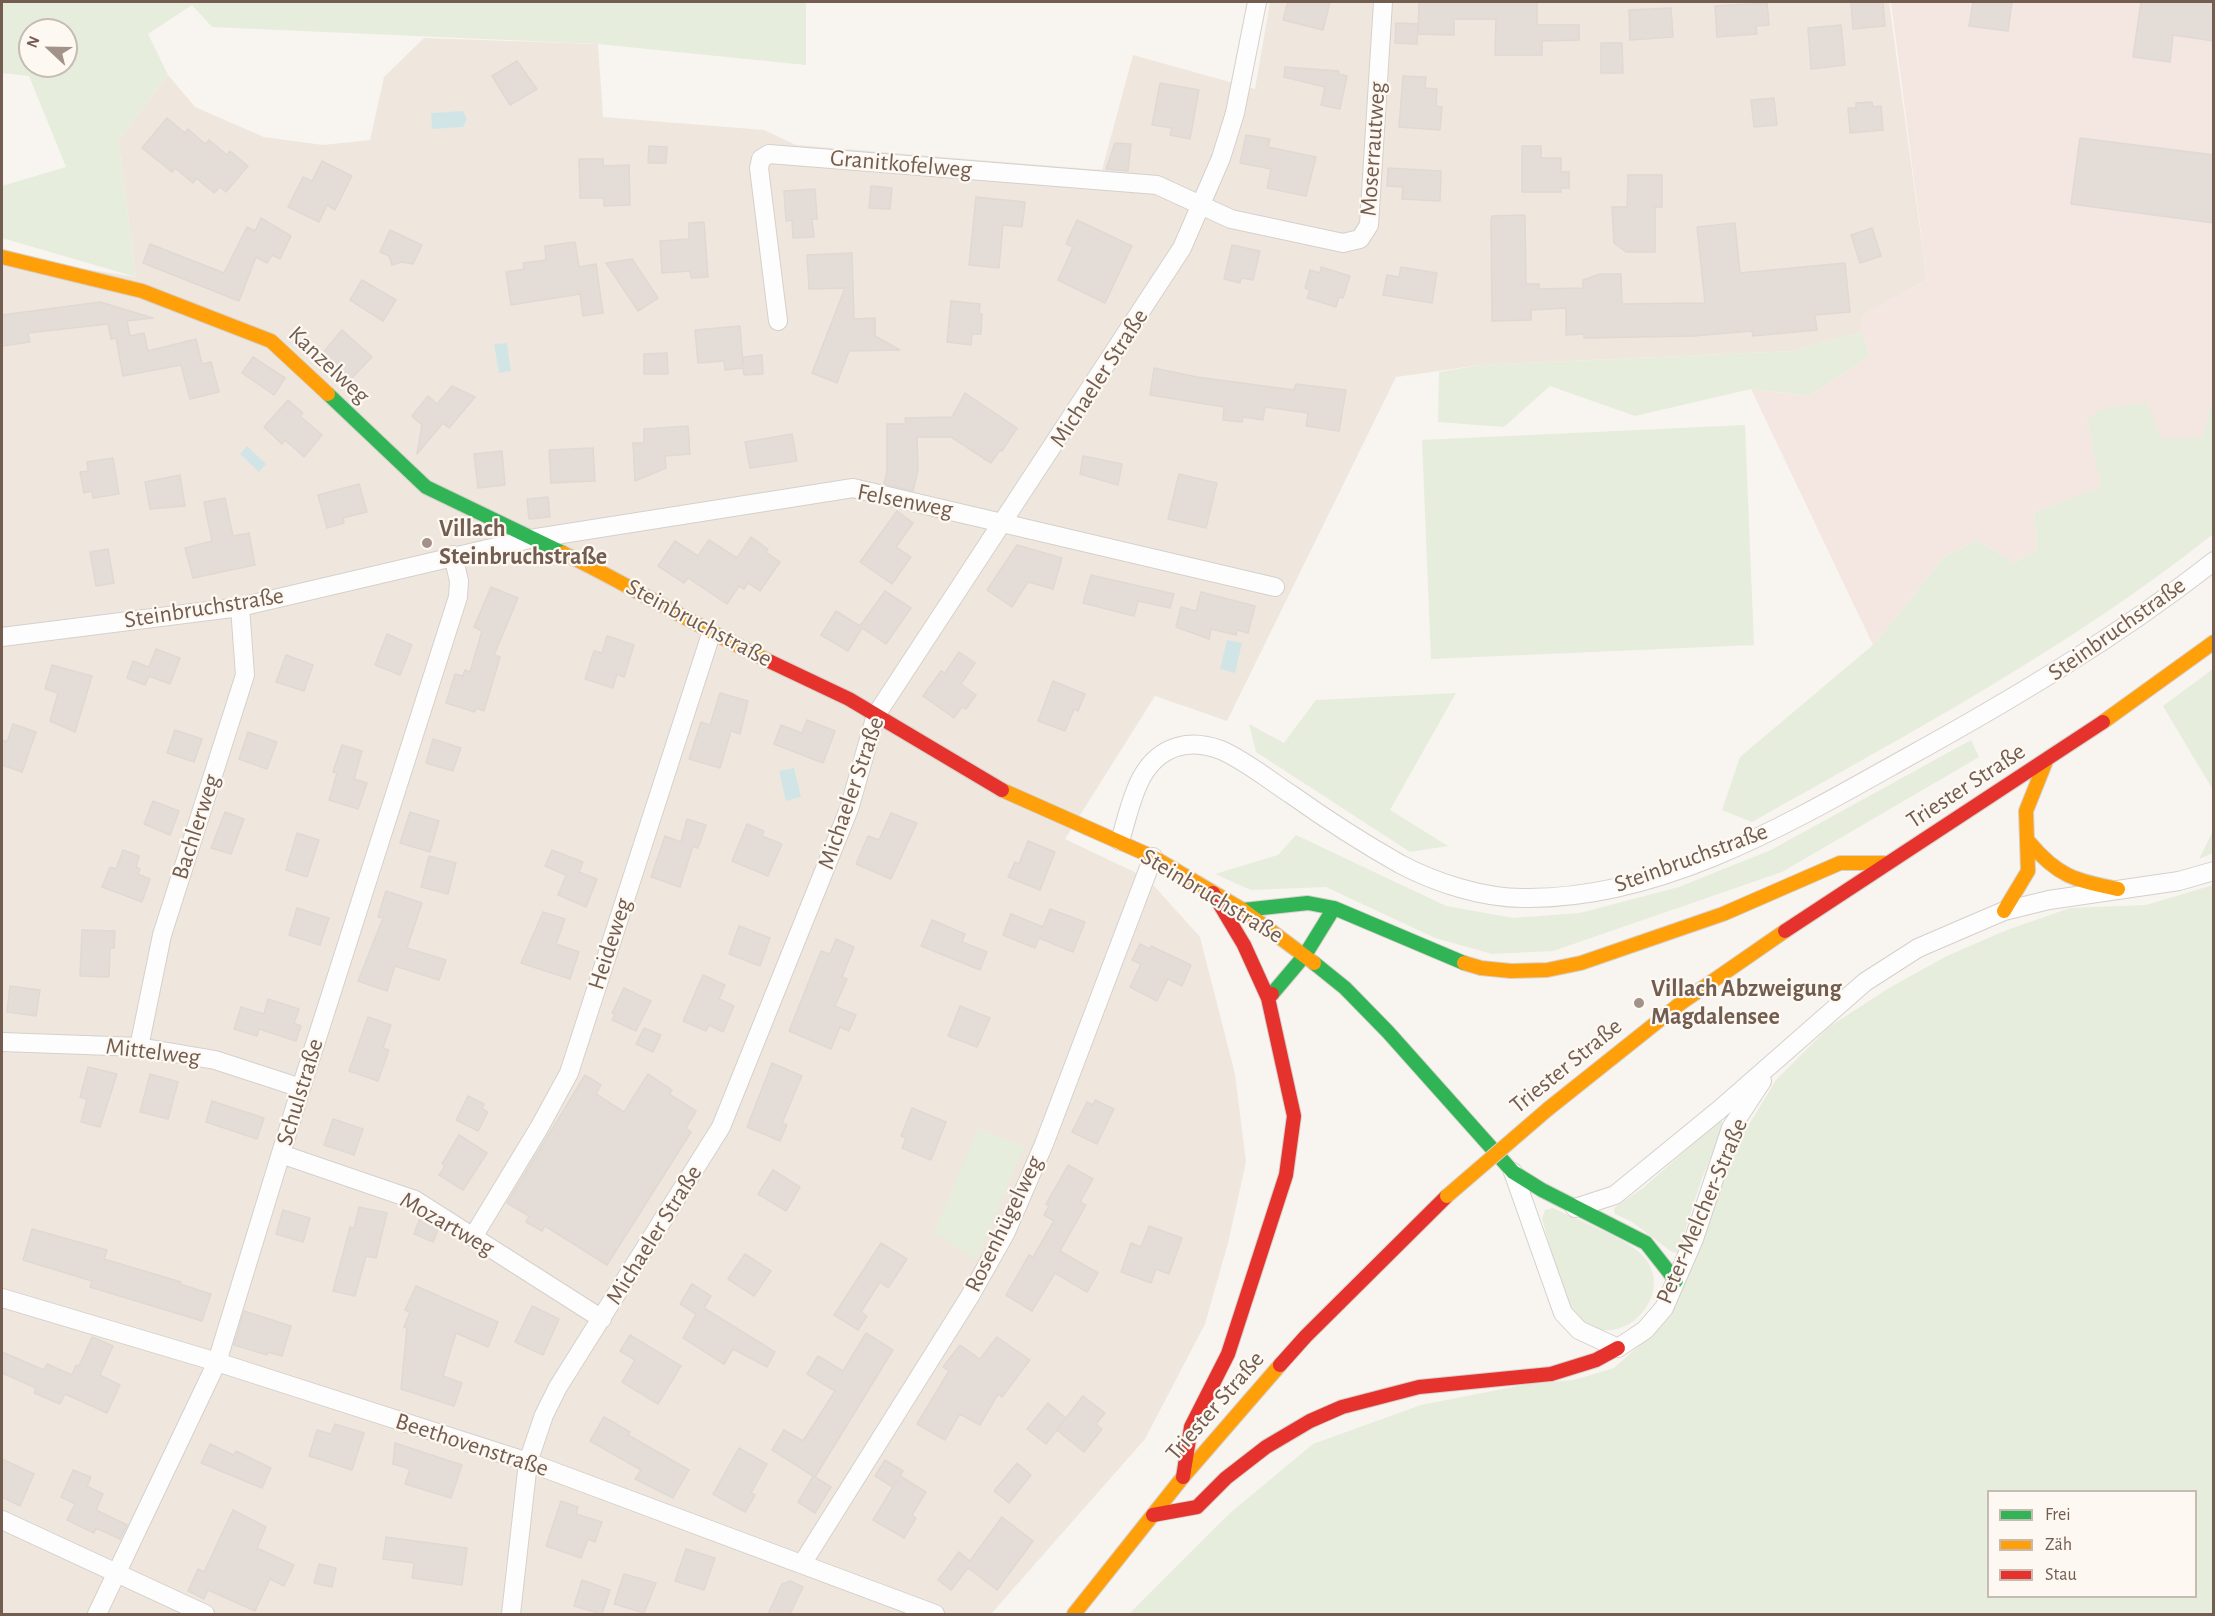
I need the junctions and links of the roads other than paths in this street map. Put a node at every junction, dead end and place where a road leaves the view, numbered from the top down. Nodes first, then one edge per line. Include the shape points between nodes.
1 (1257, 2) edge
2 (1383, 2) edge
3 (1201, 205) junction
4 (2, 257) edge
5 (778, 321) dead end
6 (1005, 522) junction
7 (530, 539) junction
8 (453, 555) junction
9 (2214, 561) edge
10 (1275, 587) dead end
11 (240, 608) junction
12 (711, 634) junction
13 (2, 637) edge
14 (2214, 642) edge
15 (876, 715) junction
16 (2046, 761) junction
17 (1120, 841) junction
18 (2029, 842) junction
19 (1153, 857) junction
20 (1888, 863) junction
21 (2214, 871) edge
22 (2118, 889) junction
23 (1213, 893) junction
24 (1334, 908) junction
25 (1243, 910) junction
26 (2004, 911) junction
27 (1305, 955) junction
28 (1268, 998) junction
29 (2, 1042) edge
30 (139, 1047) junction
31 (1775, 1062) junction
32 (301, 1088) junction
33 (281, 1154) junction
34 (1513, 1172) junction
35 (1575, 1208) junction
36 (473, 1237) junction
37 (1676, 1281) junction
38 (2, 1298) edge
39 (602, 1319) junction
40 (1618, 1348) junction
41 (217, 1362) junction
42 (528, 1462) junction
43 (1183, 1478) junction
44 (1153, 1515) junction
45 (2, 1520) edge
46 (802, 1564) junction
47 (117, 1573) junction
48 (97, 1614) edge
49 (205, 1614) edge
50 (511, 1614) edge
51 (935, 1614) edge
52 (1074, 1614) edge

1 - 3 street, Michaeler Straße via 1235,113
2 - 3 street, Moserrautweg via 1369,225 1360,239 1343,243 1231,219
3 - 5 street, Granitkofelweg via 1157,185 769,154 761,159 759,168
3 - 6 street, Michaeler Straße via 1156,292
4 - 7 main road, Kanzelweg via 142,291 271,341 426,487
6 - 7 street, Felsenweg via 854,488
6 - 10 street, Felsenweg
6 - 15 street, Michaeler Straße
7 - 8 street, Steinbruchstraße
7 - 12 main road, Steinbruchstraße via 618,579
8 - 11 street, Steinbruchstraße
8 - 32 street, Schulstraße via 458,597
9 - 17 street, Steinbruchstraße via 2161,603 2060,671 1817,807 1720,853 1604,891 1521,898 1484,894 1444,882 1404,866 1333,824 1249,766 1201,744 1178,747 1158,757 1140,777
11 - 13 street, Steinbruchstraße
11 - 30 street, Bachlerweg via 245,675 162,935
12 - 15 main road, Steinbruchstraße
12 - 36 street, Heideweg via 569,1072
14 - 16 main road, Triester Straße
15 - 17 main road, Steinbruchstraße via 1012,796
15 - 39 street, Michaeler Straße via 849,809 721,1127
16 - 18 main road via 2026,811
16 - 20 main road, Triester Straße
17 - 19 main road, Steinbruchstraße
18 - 22 main road via 2056,873 2073,881
18 - 26 main road via 2028,871
19 - 23 main road, Steinbruchstraße
19 - 46 street, Rosenhügelweg via 1044,1144 1006,1232
20 - 24 main road via 1840,863 1723,914 1581,963 1547,970 1481,968 1446,957
20 - 43 main road, Triester Straße, bridge via 1726,971 1634,1039 1447,1196 1306,1336
21 - 22 street, Peter-Melcher-Straße via 2179,881
22 - 26 street, Peter-Melcher-Straße
23 - 25 main road, Steinbruchstraße
23 - 28 main road via 1244,945
24 - 25 main road via 1308,903
24 - 27 main road
25 - 27 main road, Steinbruchstraße
26 - 31 street, Peter-Melcher-Straße via 1918,948 1865,982
27 - 28 main road
27 - 34 main road, Steinbruchstraße via 1345,988 1388,1032
28 - 43 main road via 1293,1116 1286,1175 1228,1354 1191,1428
29 - 30 street, Mittelweg
30 - 32 street, Mittelweg via 215,1060
31 - 35 street, Peter-Melcher-Straße via 1615,1196
31 - 37 street, Peter-Melcher-Straße via 1731,1128
32 - 33 street, Schulstraße
33 - 36 street, Mozartweg via 415,1200
33 - 41 street, Schulstraße
34 - 35 main road, Steinbruchstraße
34 - 40 street via 1563,1313 1579,1330
35 - 37 main road, Steinbruchstraße via 1646,1243
36 - 39 street, Mozartweg
37 - 40 street, Peter-Melcher-Straße via 1664,1308 1645,1330
38 - 41 street, Beethovenstraße
39 - 42 street, Michaeler Straße via 558,1387
40 - 44 main road via 1579,1369 1525,1378 1431,1384 1340,1408 1267,1444 1197,1507
41 - 42 street, Beethovenstraße
41 - 47 street, Schulstraße
42 - 46 street, Beethovenstraße
42 - 50 street, Michaeler Straße
43 - 44 main road, Triester Straße
44 - 52 main road, Triester Straße
45 - 47 street
46 - 51 street, Beethovenstraße
47 - 48 street, Schulstraße
47 - 49 street

